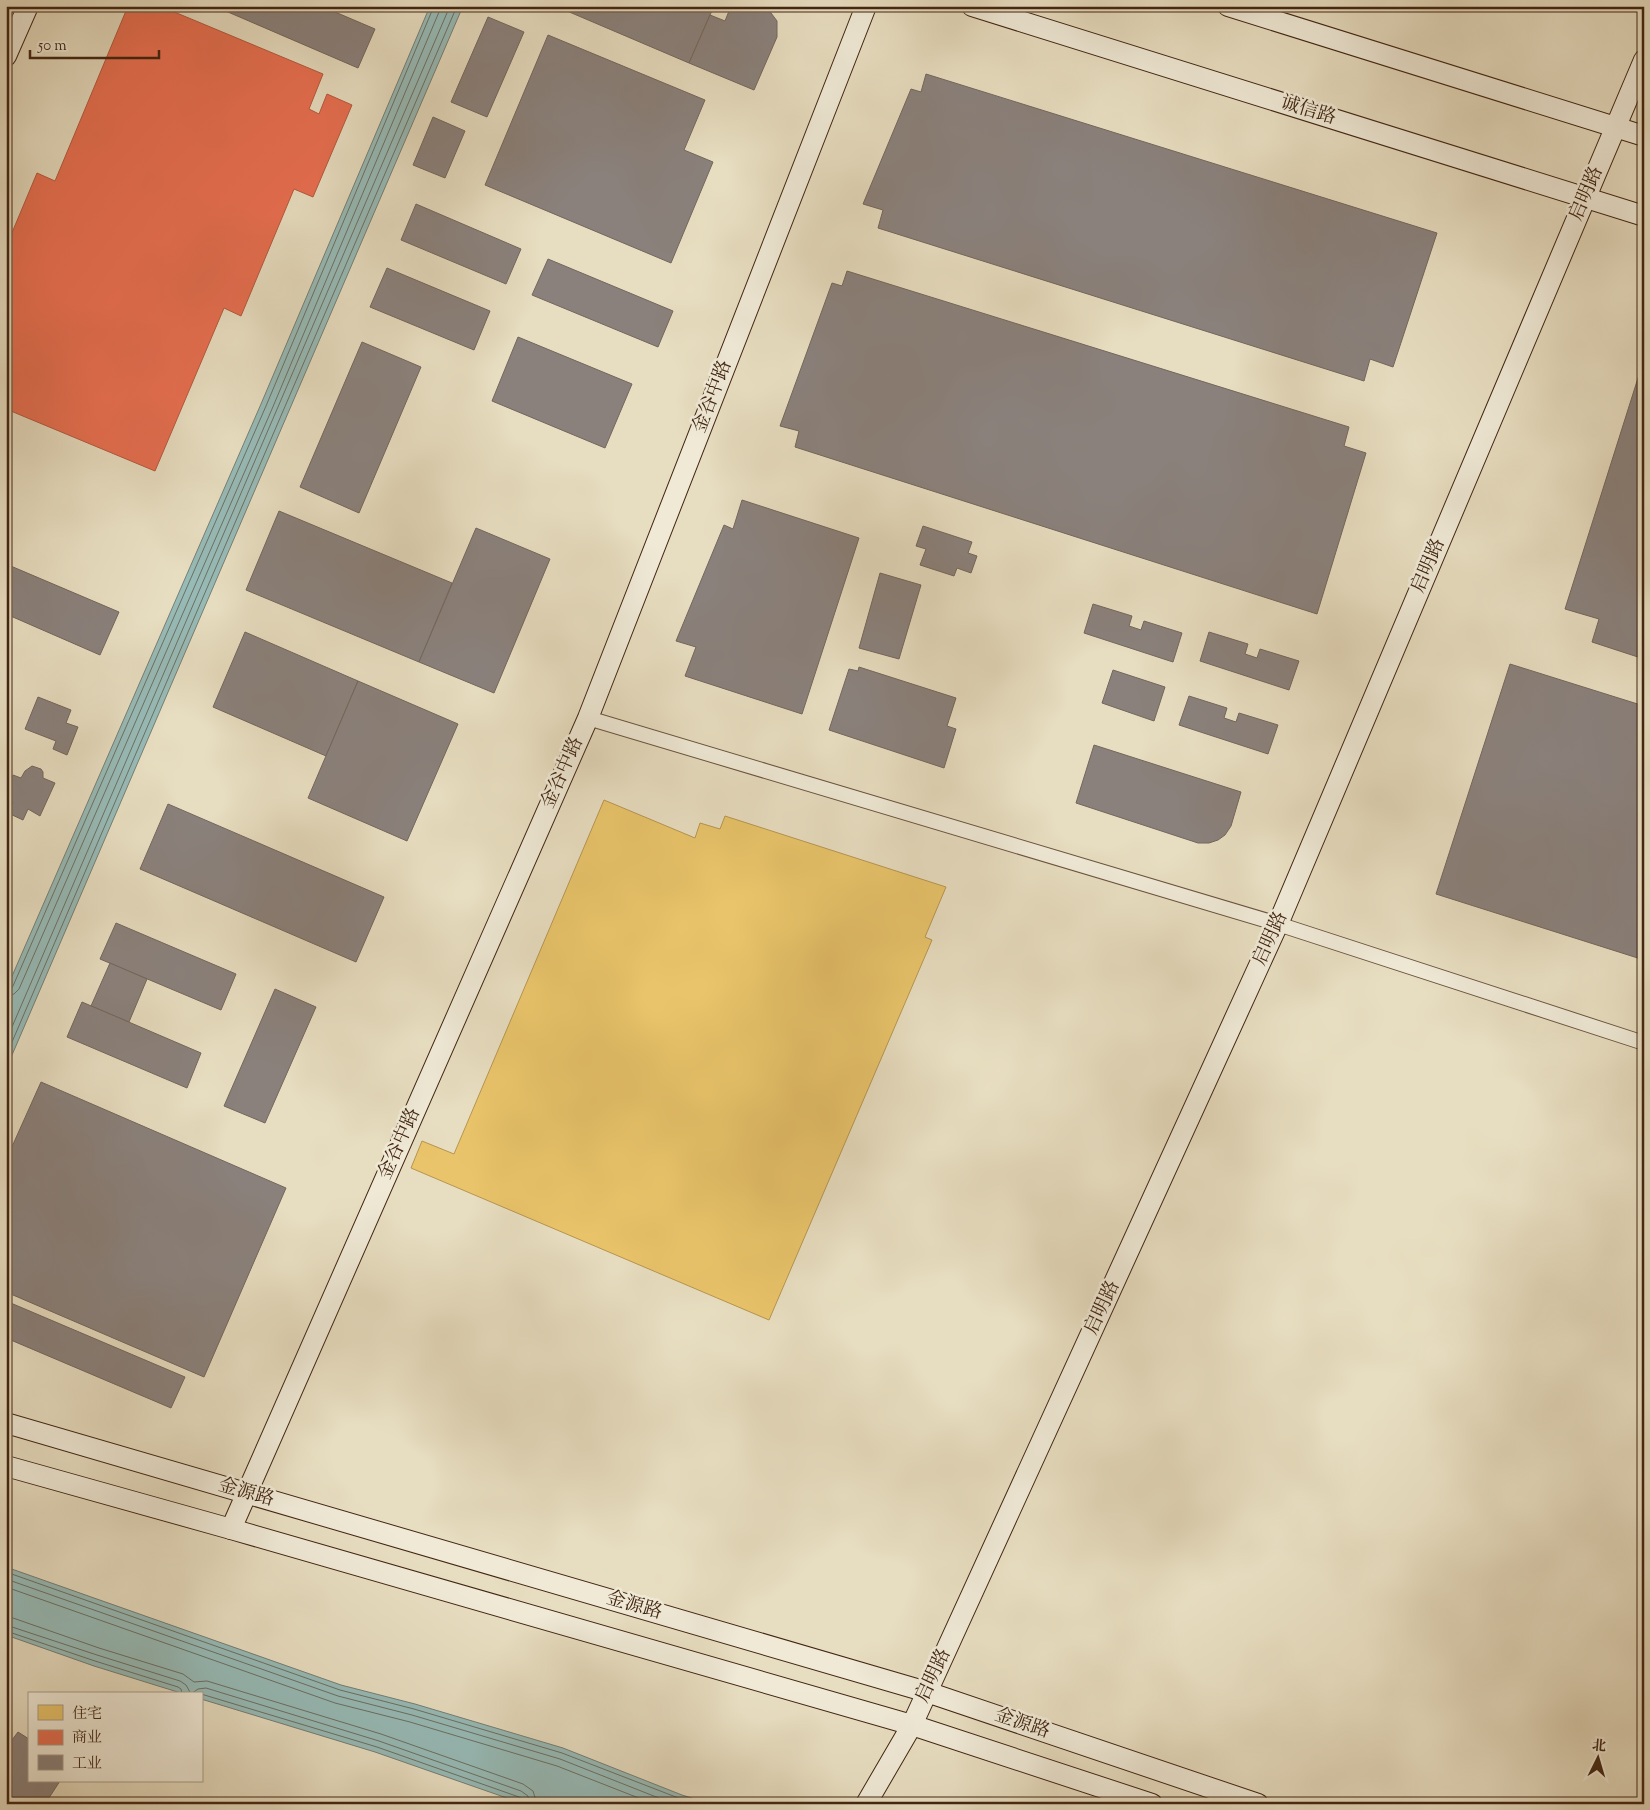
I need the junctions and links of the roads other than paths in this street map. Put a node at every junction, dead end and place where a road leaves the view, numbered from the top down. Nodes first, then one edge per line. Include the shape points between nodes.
1 (28, 6) edge
2 (866, 6) edge
3 (972, 6) edge
4 (1228, 6) edge
5 (6, 56) edge
6 (1644, 60) edge
7 (1615, 127) junction
8 (1644, 136) edge
9 (1585, 198) junction
10 (1644, 216) edge
11 (588, 718) junction
12 (1278, 924) junction
13 (1644, 1042) edge
14 (6, 1423) edge
15 (6, 1466) edge
16 (247, 1493) junction
17 (231, 1528) junction
18 (927, 1692) junction
19 (912, 1725) junction
20 (866, 1804) edge
21 (1152, 1804) edge
22 (1258, 1804) edge

1 - 5 street
2 - 11 street, 金谷中路
3 - 9 street, 诚信路
4 - 7 street
6 - 7 street, 启明路
7 - 8 street
7 - 9 street, 启明路
9 - 10 street, 诚信路
9 - 12 street, 启明路
11 - 12 street
11 - 16 street, 金谷中路
12 - 13 street
12 - 18 street, 启明路
14 - 16 street, 金源路
15 - 17 street, 金源路
16 - 17 street, 金谷中路
16 - 18 street, 金源路
17 - 19 street, 金源路
18 - 19 street, 启明路
18 - 22 street, 金源路
19 - 20 street, 启明路
19 - 21 street, 金源路

